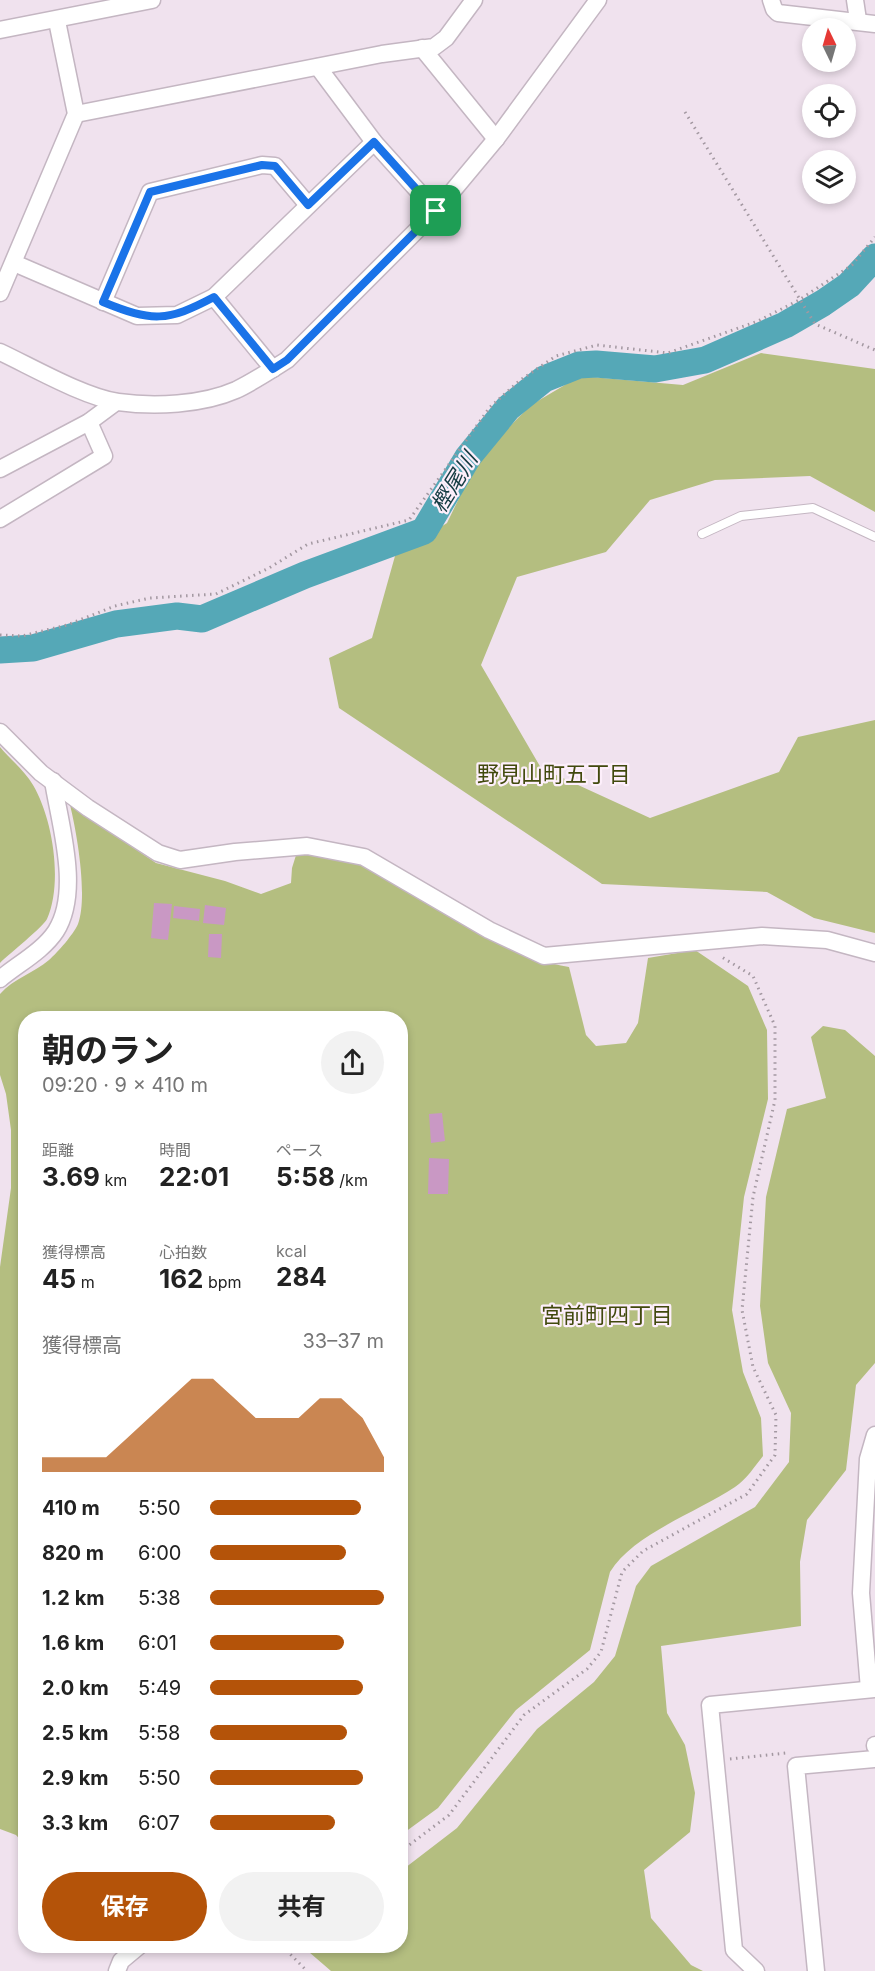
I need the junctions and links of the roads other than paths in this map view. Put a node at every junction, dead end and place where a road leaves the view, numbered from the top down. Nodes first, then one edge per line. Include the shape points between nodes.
1 (152, 0) edge
2 (474, 0) edge
3 (598, 0) edge
4 (771, 0) edge
5 (855, 0) edge
6 (57, 21) junction
7 (867, 22) edge
8 (0, 30) edge
9 (422, 48) junction
10 (318, 67) junction
11 (76, 114) junction
12 (496, 138) junction
13 (374, 142) junction
14 (308, 205) junction
15 (436, 211) junction
16 (14, 263) junction
17 (0, 293) edge
18 (214, 297) junction
19 (103, 302) junction
20 (0, 352) edge
21 (273, 369) junction
22 (116, 402) junction
23 (89, 422) junction
24 (0, 470) edge
25 (0, 519) edge
26 (702, 534) dead end
27 (875, 537) edge
28 (0, 732) edge
29 (53, 782) junction
30 (875, 953) edge
31 (0, 979) edge
32 (875, 1435) edge
33 (872, 1689) edge
34 (875, 1759) edge
35 (131, 1953) edge
36 (117, 1971) edge
37 (756, 1971) edge
38 (816, 1971) edge

1 - 6 street
2 - 9 street via 446,38 434,47
3 - 12 street
4 - 7 street via 778,13
5 - 7 street
6 - 8 street
6 - 11 street
9 - 10 street
9 - 12 street
10 - 11 street
10 - 13 street
11 - 16 street
12 - 15 street
13 - 14 street
13 - 15 street
14 - 18 street
14 - 19 street via 275,166 262,165 150,192
15 - 21 street via 287,360
16 - 17 street
16 - 19 street
18 - 19 street via 177,315 157,317 137,316
18 - 21 street
20 - 22 street
21 - 22 street via 235,391 202,399
22 - 23 street
23 - 24 street
23 - 25 street via 104,456
26 - 27 lane via 741,516 813,508
28 - 29 street
29 - 30 street via 158,853 180,860 307,846 364,856 489,930 544,956 773,936 827,940
29 - 31 street via 69,890 66,911 56,932 44,945
32 - 33 street via 868,1459 861,1593
33 - 37 street via 710,1705 734,1950
34 - 38 street via 796,1766
35 - 36 street

